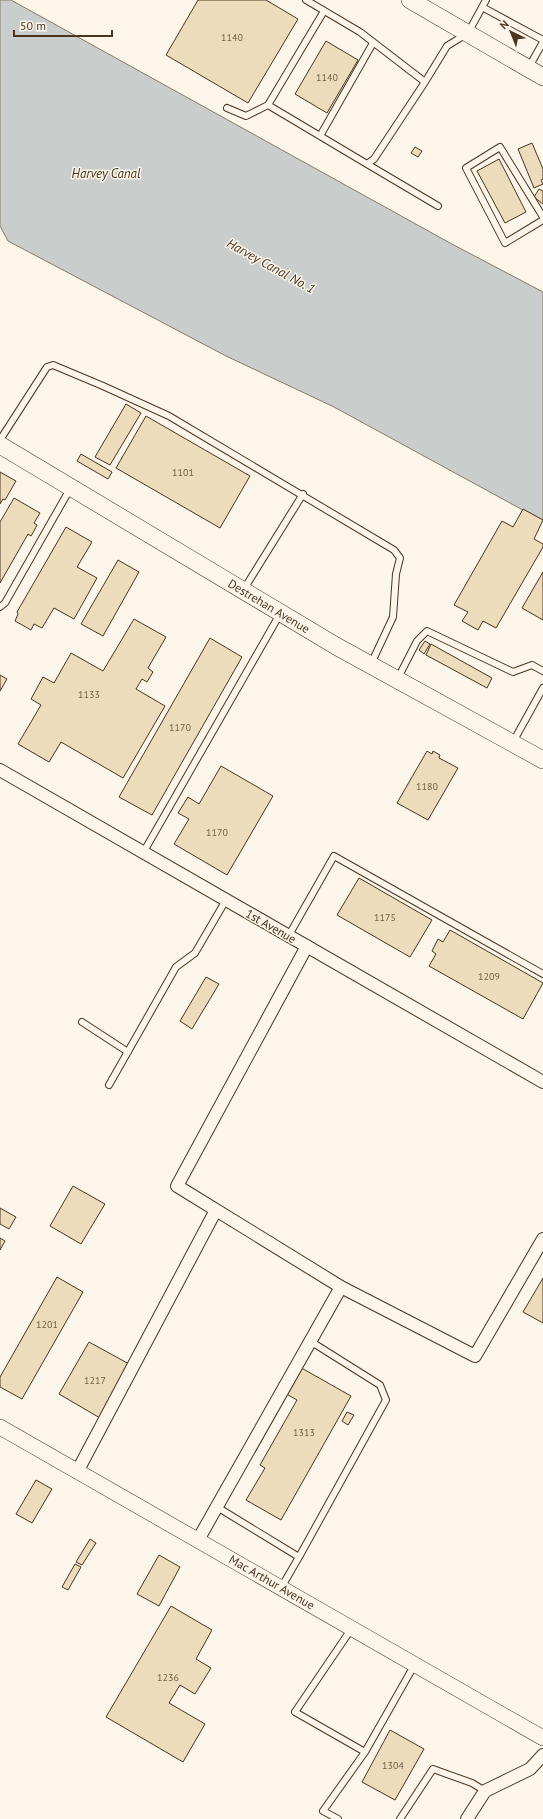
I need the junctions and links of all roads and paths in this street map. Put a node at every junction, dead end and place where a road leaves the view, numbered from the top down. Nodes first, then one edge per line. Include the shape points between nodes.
1 (306, 0) edge
2 (410, 0) edge
3 (486, 0) edge
4 (482, 7) junction
5 (324, 11) junction
6 (468, 33) junction
7 (543, 41) edge
8 (373, 43) junction
9 (536, 73) edge
10 (425, 82) junction
11 (268, 105) junction
12 (227, 108) dead end
13 (320, 136) junction
14 (367, 164) junction
15 (438, 206) dead end
16 (543, 217) edge
17 (543, 220) edge
18 (0, 440) edge
19 (0, 445) edge
20 (71, 488) junction
21 (302, 494) junction
22 (243, 590) junction
23 (0, 607) edge
24 (281, 613) junction
25 (371, 665) junction
26 (543, 671) edge
27 (397, 679) junction
28 (543, 688) edge
29 (512, 742) junction
30 (543, 760) edge
31 (0, 770) edge
32 (143, 853) junction
33 (226, 900) junction
34 (288, 935) junction
35 (306, 946) junction
36 (543, 974) edge
37 (82, 1022) dead end
38 (128, 1052) junction
39 (543, 1082) edge
40 (109, 1085) dead end
41 (216, 1210) junction
42 (543, 1239) edge
43 (341, 1287) junction
44 (310, 1340) junction
45 (0, 1427) edge
46 (77, 1472) junction
47 (217, 1507) junction
48 (198, 1540) junction
49 (299, 1557) junction
50 (281, 1588) junction
51 (352, 1628) junction
52 (415, 1664) junction
53 (543, 1738) edge
54 (365, 1752) junction
55 (543, 1755) edge
56 (485, 1791) junction
57 (338, 1819) edge
58 (400, 1819) edge
59 (467, 1819) edge

1 - 5 lane
2 - 6 main road
3 - 4 lane
4 - 6 lane
4 - 7 lane
5 - 8 lane via 360,32
5 - 11 lane
6 - 9 main road
6 - 10 lane via 447,46
7 - 9 lane
8 - 10 lane
8 - 13 lane
10 - 14 lane via 374,159
11 - 12 lane via 246,116
11 - 13 lane
13 - 14 lane
14 - 15 lane
16 - 17 lane via 500,147 466,168 505,243
18 - 21 lane via 47,367 53,365 169,416
19 - 20 main road, Destrehan Avenue
20 - 22 main road, Destrehan Avenue
20 - 23 lane via 5,603
21 - 22 lane
21 - 25 lane via 394,550 400,558 396,574 393,617
22 - 24 main road, Destrehan Avenue
24 - 25 main road, Destrehan Avenue
24 - 32 lane
25 - 27 main road, Destrehan Avenue
26 - 27 lane via 532,665 513,672 427,631 417,641
27 - 29 main road, Destrehan Avenue
28 - 29 lane
29 - 30 main road, Destrehan Avenue
31 - 32 street, 1st Avenue
32 - 33 street, 1st Avenue
33 - 34 street, 1st Avenue
33 - 38 lane via 195,953 176,967
34 - 35 street, 1st Avenue
34 - 36 lane via 334,856
35 - 39 street, 1st Avenue
35 - 41 street via 177,1186
37 - 38 lane
38 - 40 lane
41 - 43 street
41 - 46 street
42 - 43 street via 475,1356
43 - 44 street
44 - 47 street
44 - 49 lane via 380,1385 386,1400
45 - 46 street, Mac Arthur Avenue
46 - 48 street, Mac Arthur Avenue
47 - 48 street
47 - 49 lane
48 - 50 street, Mac Arthur Avenue
49 - 50 lane
50 - 51 street, Mac Arthur Avenue
51 - 52 street, Mac Arthur Avenue
51 - 54 lane via 295,1712
52 - 53 street, Mac Arthur Avenue
52 - 54 lane
54 - 57 lane via 323,1811
55 - 56 street via 530,1768
56 - 58 lane via 472,1783 433,1770
56 - 59 street

